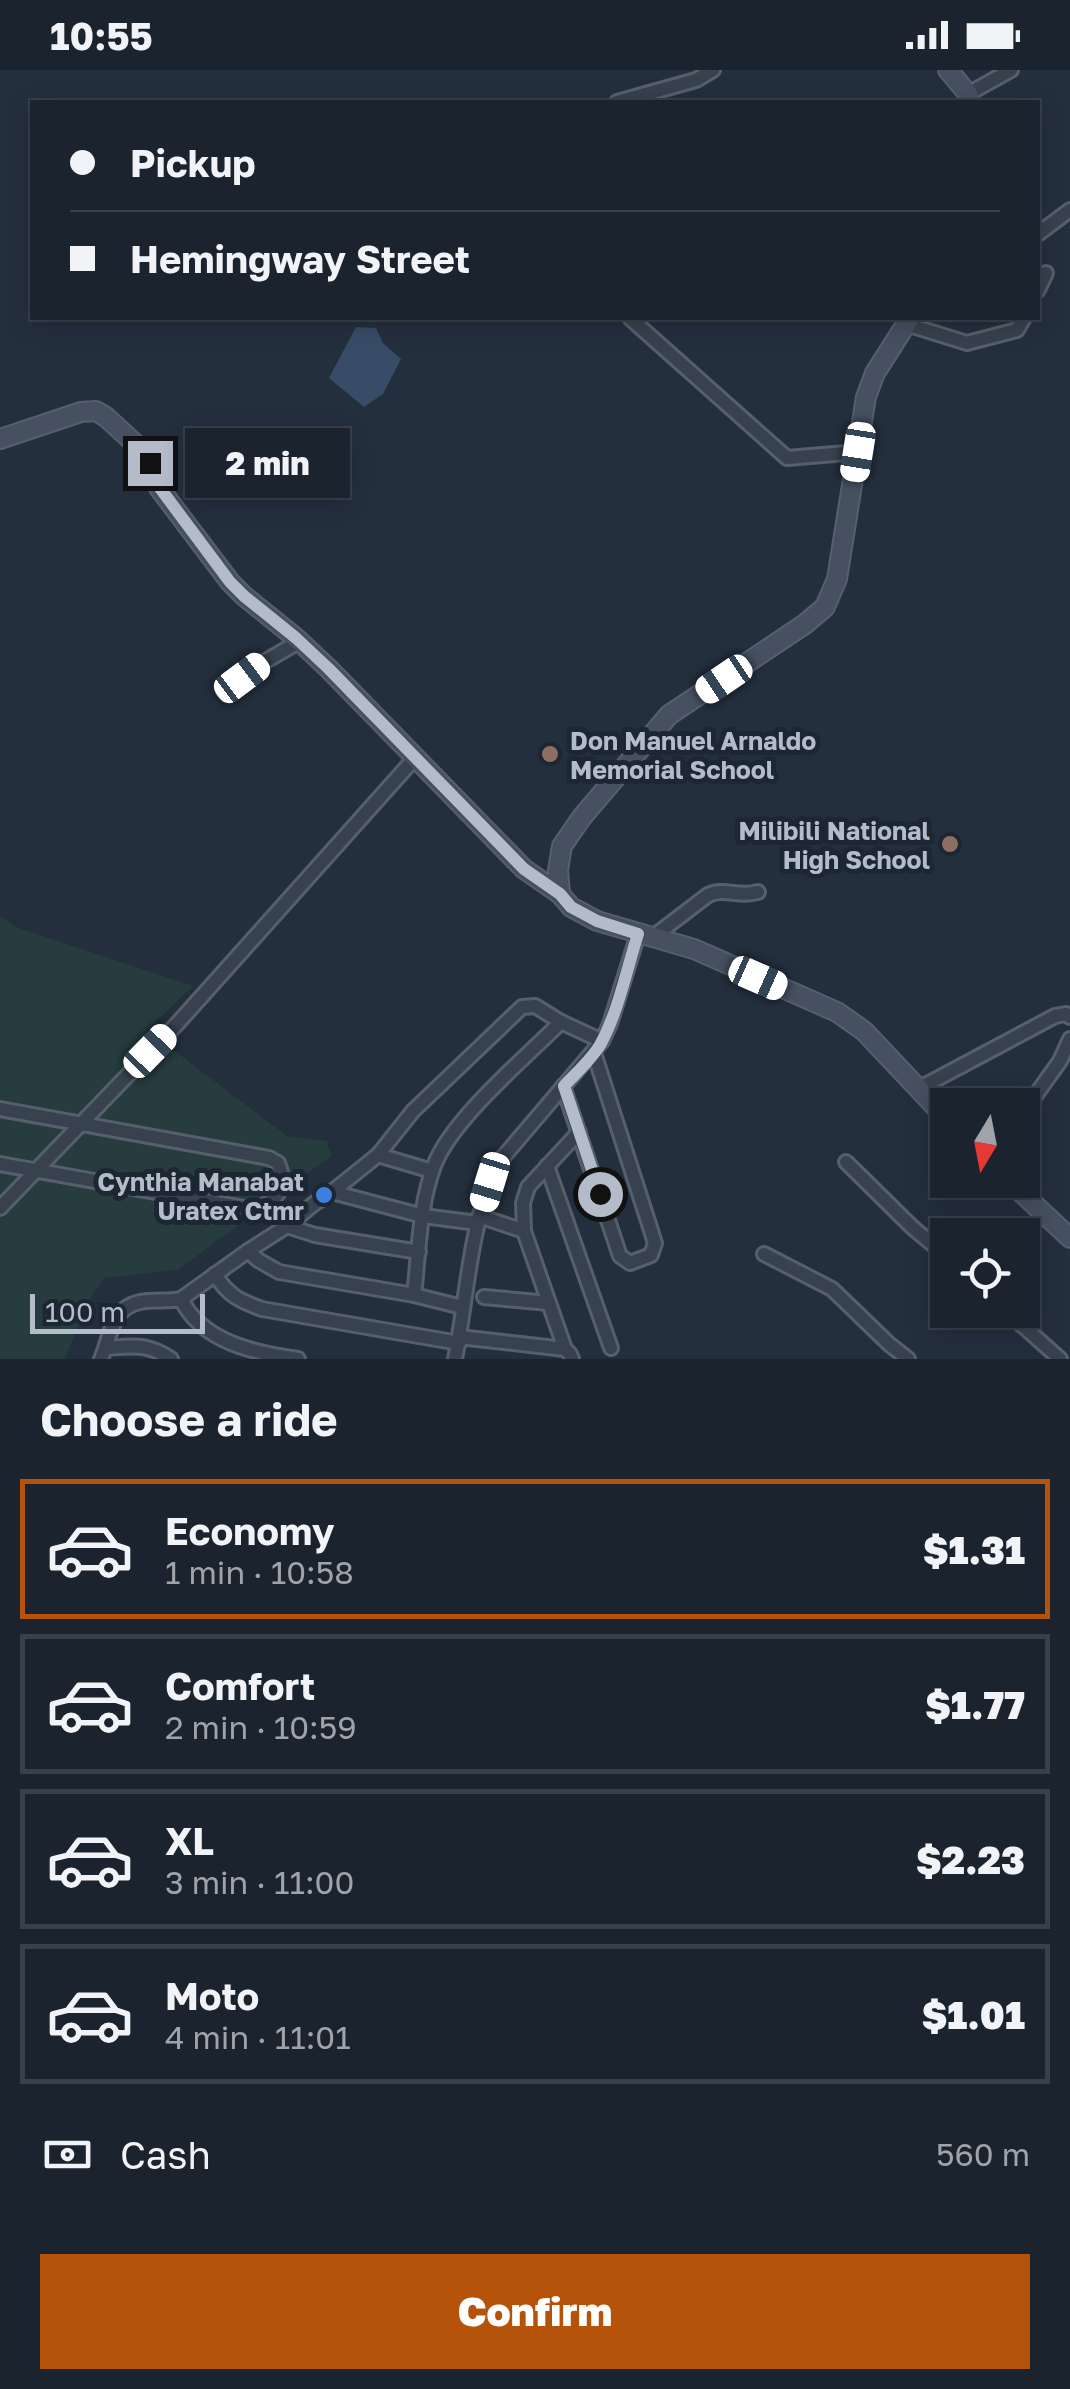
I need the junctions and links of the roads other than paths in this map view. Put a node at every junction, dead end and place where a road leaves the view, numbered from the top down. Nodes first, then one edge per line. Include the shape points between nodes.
1 (712, 70) edge
2 (948, 70) edge
3 (1011, 70) edge
4 (969, 98) edge
5 (624, 100) edge
6 (1070, 210) edge
7 (1040, 232) edge
8 (1046, 273) dead end
9 (1040, 286) edge
10 (631, 320) edge
11 (908, 320) edge
12 (1023, 320) edge
13 (0, 439) edge
14 (858, 452) junction
15 (300, 642) junction
16 (224, 691) dead end
17 (415, 758) junction
18 (758, 892) dead end
19 (560, 894) junction
20 (646, 936) junction
21 (1070, 1017) edge
22 (561, 1022) junction
23 (1070, 1039) edge
24 (598, 1047) junction
25 (564, 1086) junction
26 (918, 1089) junction
27 (1040, 1089) edge
28 (930, 1101) edge
29 (0, 1109) edge
30 (80, 1123) junction
31 (579, 1132) junction
32 (378, 1156) junction
33 (846, 1162) dead end
34 (0, 1164) edge
35 (547, 1166) junction
36 (36, 1170) junction
37 (432, 1171) junction
38 (332, 1192) junction
39 (1027, 1198) edge
40 (0, 1208) edge
41 (423, 1216) junction
42 (478, 1220) junction
43 (288, 1226) junction
44 (524, 1231) junction
45 (1070, 1238) edge
46 (930, 1242) edge
47 (248, 1250) junction
48 (420, 1252) junction
49 (764, 1254) dead end
50 (215, 1274) junction
51 (414, 1296) junction
52 (484, 1297) dead end
53 (181, 1299) junction
54 (549, 1303) junction
55 (462, 1307) junction
56 (1025, 1328) edge
57 (459, 1340) junction
58 (611, 1348) dead end
59 (103, 1354) edge
60 (568, 1354) edge
61 (289, 1358) edge
62 (171, 1359) edge
63 (456, 1359) edge
64 (908, 1359) edge
65 (1060, 1359) edge

1 - 5 street
2 - 4 main road
3 - 4 street
6 - 7 street
8 - 9 street
10 - 14 street via 788,458
11 - 12 street via 967,343 1017,330
11 - 14 main road via 875,373
13 - 15 main road via 82,412 106,417 143,451 160,488 230,582
14 - 19 main road via 837,580 824,607 669,716 562,846
15 - 16 street
15 - 17 main road
17 - 19 main road via 524,869
17 - 30 street
18 - 20 street via 717,891
19 - 20 main road via 597,921
20 - 24 street
20 - 26 main road via 837,1012
21 - 26 street via 1055,1016
22 - 24 street
22 - 32 street via 535,1006 522,1007
22 - 37 street via 474,1108
23 - 27 street
24 - 25 street
24 - 31 street via 655,1243 650,1256 630,1263 620,1256
25 - 31 street
25 - 42 street via 499,1162
26 - 28 main road
29 - 30 street
30 - 36 street
30 - 36 street via 269,1158 281,1169 280,1190 250,1210
31 - 35 street
32 - 37 street
32 - 38 street
33 - 46 street
34 - 36 street
35 - 44 street via 528,1187
35 - 58 street
36 - 40 street
37 - 41 street
38 - 41 street
38 - 43 street
39 - 45 main road
41 - 42 street
41 - 48 street
42 - 44 street
42 - 55 street
43 - 47 street
43 - 48 street
44 - 54 street
47 - 50 street
47 - 51 street via 279,1272
48 - 51 street
49 - 64 street via 832,1289
50 - 53 street
50 - 57 street via 238,1300 262,1309
51 - 55 street
52 - 54 street
53 - 59 street via 127,1306
53 - 61 street via 188,1313 224,1340
54 - 60 street
55 - 57 street
56 - 65 street
57 - 60 street
57 - 63 street
59 - 62 street via 134,1346 155,1348

